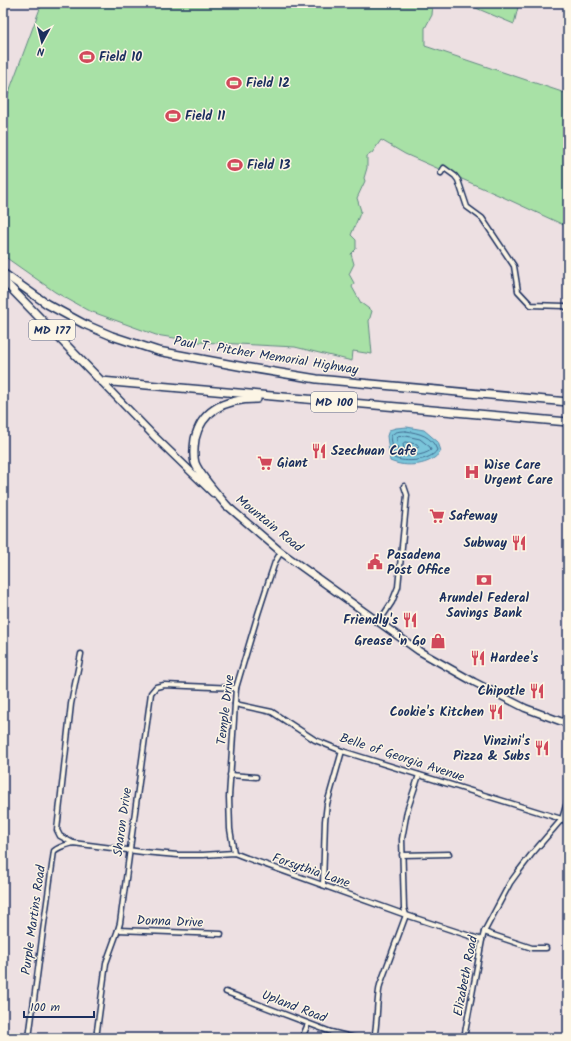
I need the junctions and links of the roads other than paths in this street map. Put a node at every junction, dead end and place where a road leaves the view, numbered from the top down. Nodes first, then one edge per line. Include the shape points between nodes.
1 (441, 173) dead end
2 (3, 273) edge
3 (5, 285) edge
4 (568, 308) edge
5 (101, 381) junction
6 (316, 400) junction
7 (568, 402) edge
8 (568, 422) edge
9 (404, 486) dead end
10 (227, 506) junction
11 (281, 552) junction
12 (379, 622) junction
13 (81, 654) dead end
14 (236, 688) junction
15 (235, 704) junction
16 (568, 724) edge
17 (342, 751) junction
18 (230, 775) junction
19 (419, 775) junction
20 (256, 777) dead end
21 (568, 799) edge
22 (562, 819) junction
23 (568, 821) edge
24 (73, 843) junction
25 (130, 851) junction
26 (234, 853) junction
27 (449, 854) dead end
28 (402, 855) junction
29 (323, 885) junction
30 (406, 915) junction
31 (118, 930) junction
32 (484, 932) junction
33 (221, 934) dead end
34 (482, 940) junction
35 (546, 948) dead end
36 (226, 992) dead end
37 (308, 1024) junction
38 (30, 1038) edge
39 (96, 1038) edge
40 (302, 1038) edge
41 (355, 1038) edge
42 (374, 1038) edge
43 (464, 1038) edge

1 - 4 street via 444,168 458,180 467,207 482,218 514,266 518,291 531,305
2 - 7 main road, Paul T. Pitcher Memorial Highway / MD 100 via 72,318 112,336 158,351 317,379
3 - 5 main road, Mountain Road / MD 177
5 - 6 main road, MD 100
5 - 10 main road, Mountain Road / MD 177
6 - 8 main road, MD 100
6 - 10 main road via 235,400 224,404 206,417 196,434 195,463
9 - 12 street via 408,495 398,587
10 - 11 main road, Mountain Road / MD 177
11 - 12 main road, Mountain Road / MD 177
11 - 14 street, Temple Drive via 269,580
12 - 16 main road, Mountain Road / MD 177 via 419,651 474,682 526,708
13 - 24 street via 71,704 57,830 60,836
14 - 15 street, Temple Drive
14 - 25 street, Sharon Drive via 164,685 156,687 151,693
15 - 17 street, Belle of Georgia Avenue via 272,712 315,740
15 - 18 street, Temple Drive
17 - 19 street, Belle of Georgia Avenue
17 - 29 street via 327,804
18 - 20 street
18 - 26 street, Temple Drive via 229,814
19 - 22 street, Belle of Georgia Avenue
19 - 28 street via 405,820
21 - 22 street, Elizabeth Road
22 - 23 street, Belle of Georgia Avenue
22 - 32 street, Elizabeth Road via 510,883
24 - 25 street
24 - 38 street, Purple Martins Road via 54,851
25 - 26 street, Forsythia Lane via 203,855
25 - 31 street, Sharon Drive
26 - 29 street, Forsythia Lane
27 - 28 street
28 - 30 street
29 - 30 street, Forsythia Lane
30 - 34 street, Forsythia Lane
30 - 42 street via 380,985
31 - 33 street, Donna Drive
31 - 39 street, Sharon Drive via 106,963
32 - 34 street, Elizabeth Road
32 - 35 street via 532,948
34 - 43 street, Elizabeth Road
36 - 37 street, Upland Road
37 - 40 street
37 - 41 street, Upland Road

